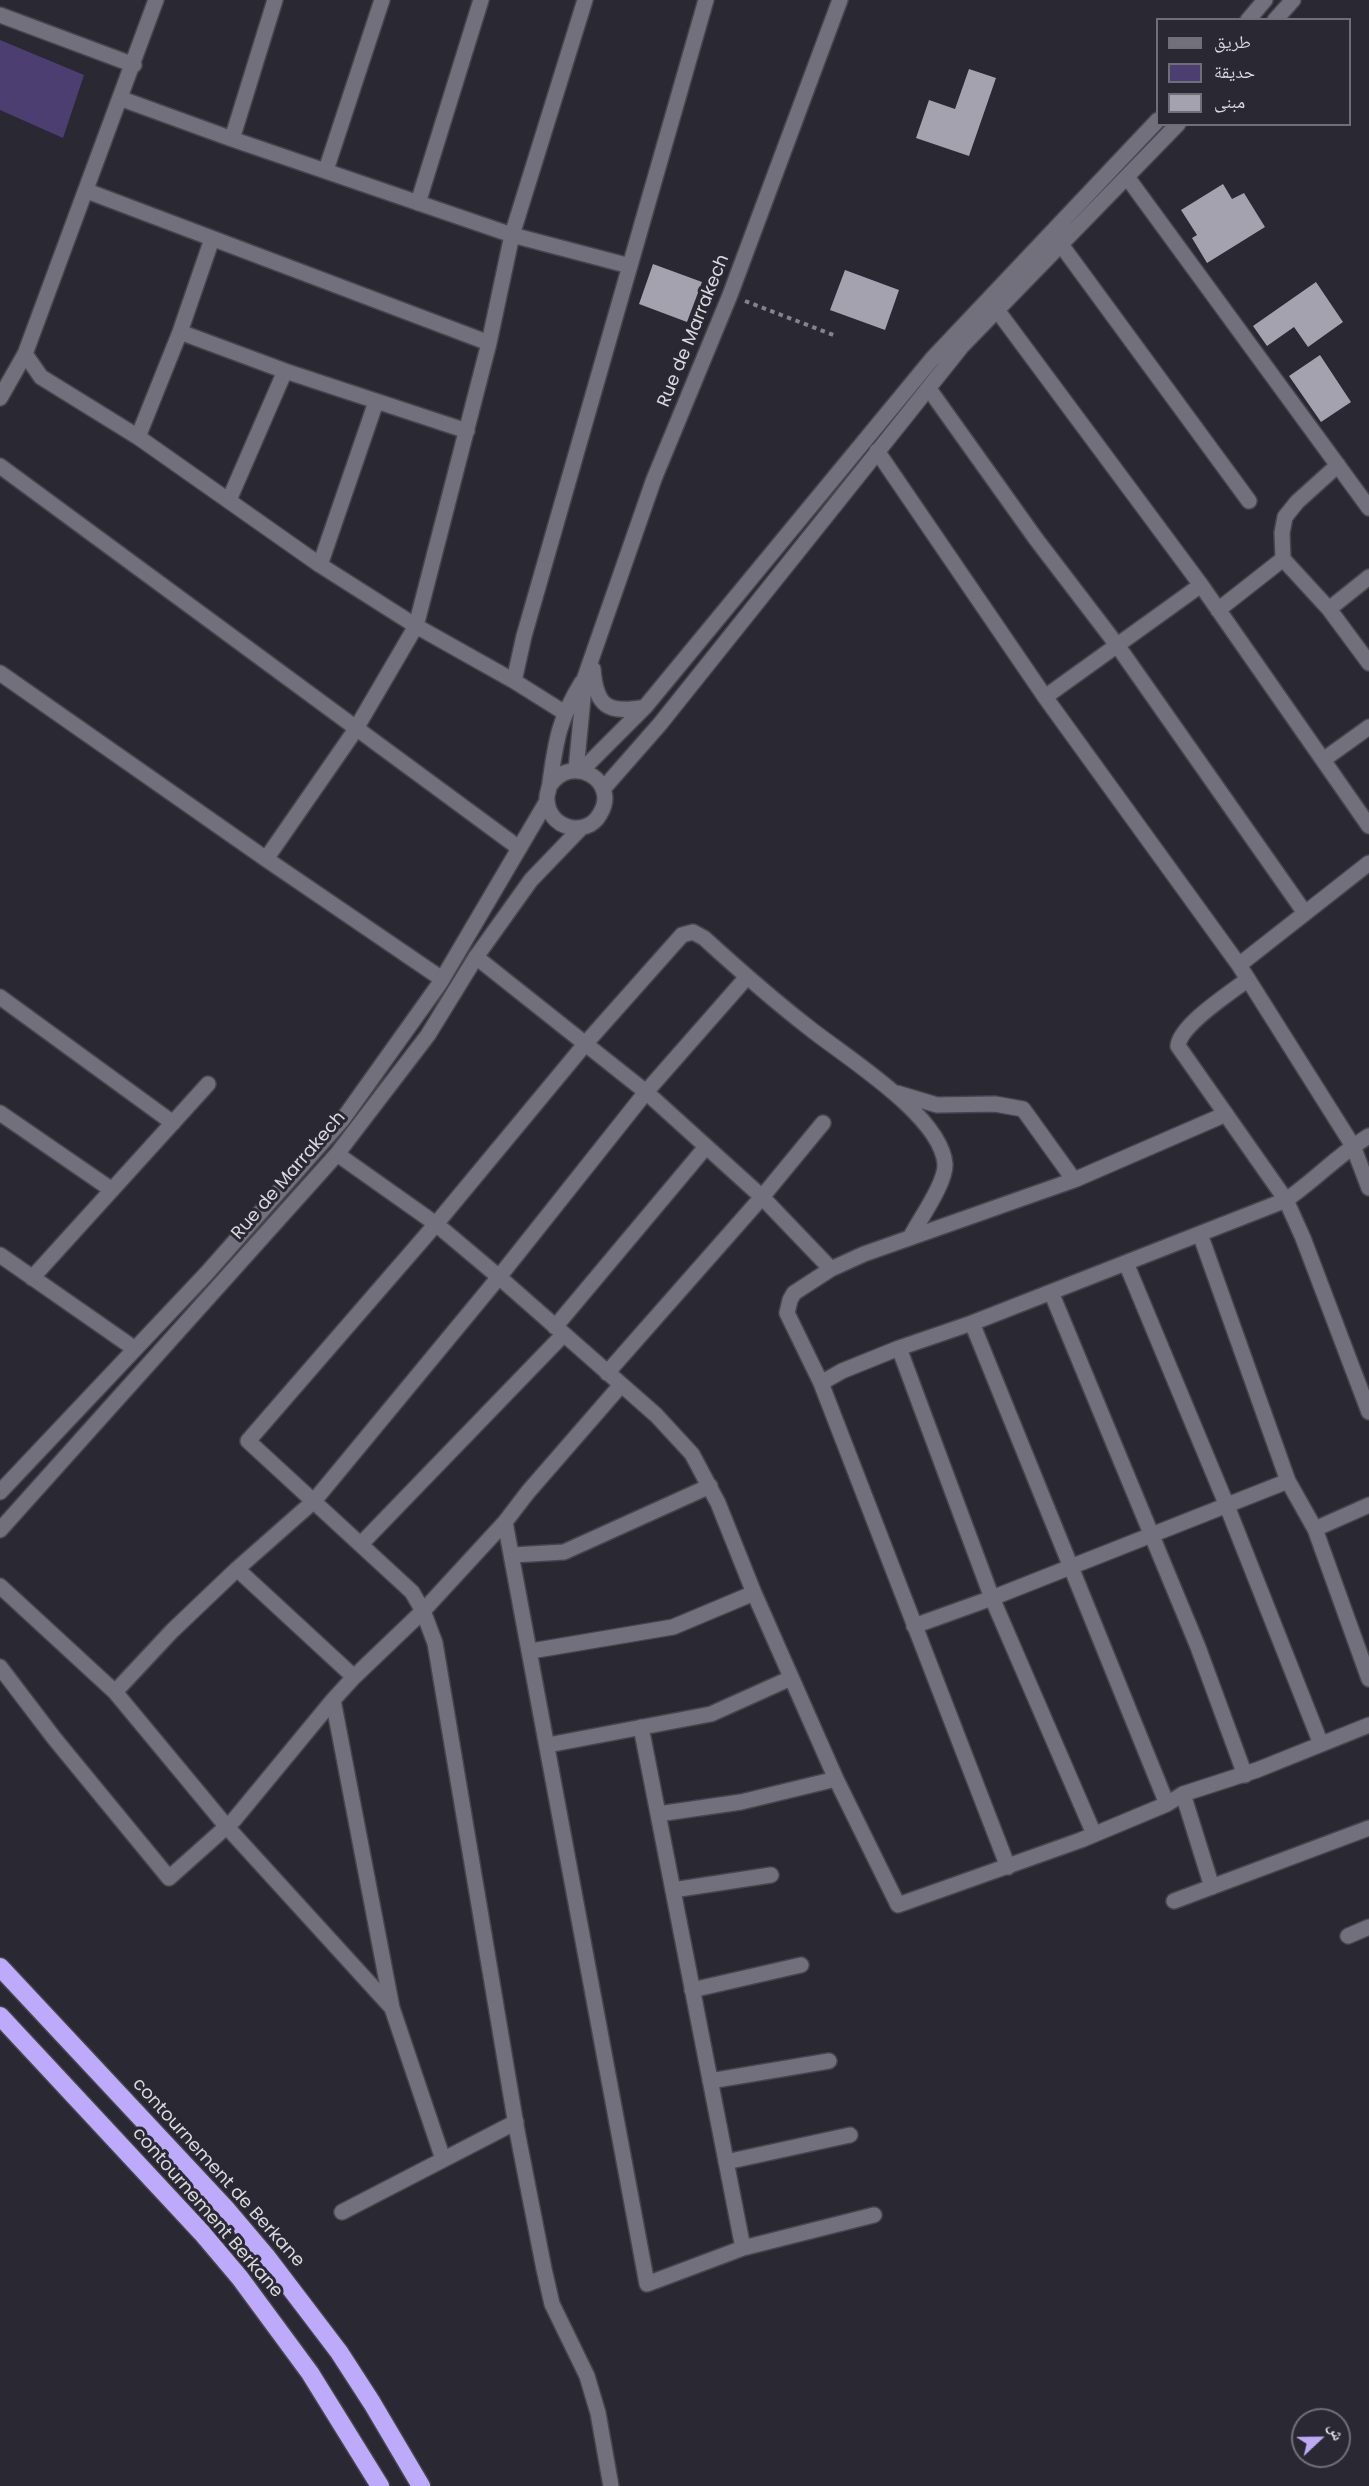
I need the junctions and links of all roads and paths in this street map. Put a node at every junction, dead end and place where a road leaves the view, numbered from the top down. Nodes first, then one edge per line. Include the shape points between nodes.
1 (156, 0) edge
2 (275, 0) edge
3 (382, 0) edge
4 (481, 0) edge
5 (585, 0) edge
6 (706, 0) edge
7 (840, 0) edge
8 (1265, 0) edge
9 (1293, 0) edge
10 (0, 15) edge
11 (1250, 18) edge
12 (1277, 18) edge
13 (134, 64) junction
14 (122, 99) junction
15 (1156, 122) edge
16 (1176, 126) edge
17 (232, 139) junction
18 (326, 170) junction
19 (1127, 177) junction
20 (87, 191) junction
21 (418, 203) junction
22 (512, 235) junction
23 (212, 239) junction
24 (1062, 246) junction
25 (630, 266) junction
26 (730, 295) junction
27 (997, 310) junction
28 (180, 332) junction
29 (836, 336) dead end
30 (489, 343) junction
31 (26, 354) junction
32 (285, 371) junction
33 (929, 389) junction
34 (0, 398) edge
35 (376, 402) junction
36 (467, 431) junction
37 (138, 437) junction
38 (877, 451) junction
39 (1338, 465) junction
40 (0, 466) edge
41 (229, 500) junction
42 (1249, 501) dead end
43 (1369, 508) edge
44 (1283, 559) junction
45 (320, 565) junction
46 (1369, 577) edge
47 (1201, 585) junction
48 (1329, 609) junction
49 (1218, 610) junction
50 (416, 626) junction
51 (1117, 645) junction
52 (592, 657) junction
53 (1369, 663) edge
54 (0, 673) edge
55 (585, 677) junction
56 (514, 681) junction
57 (1045, 697) junction
58 (645, 707) junction
59 (565, 713) junction
60 (357, 727) junction
61 (1369, 727) edge
62 (1323, 760) junction
63 (578, 770) junction
64 (550, 785) junction
65 (603, 789) junction
66 (547, 801) junction
67 (1369, 826) edge
68 (581, 828) junction
69 (519, 848) junction
70 (266, 859) junction
71 (1369, 863) edge
72 (1305, 913) junction
73 (476, 957) junction
74 (1239, 965) junction
75 (747, 977) junction
76 (442, 979) junction
77 (1247, 980) junction
78 (0, 997) edge
79 (586, 1043) junction
80 (208, 1084) dead end
81 (646, 1092) junction
82 (894, 1092) junction
83 (0, 1113) edge
84 (1226, 1114) junction
85 (173, 1123) junction
86 (823, 1124) dead end
87 (1369, 1136) edge
88 (1353, 1146) junction
89 (705, 1148) junction
90 (337, 1154) junction
91 (1074, 1180) junction
92 (1369, 1188) edge
93 (112, 1190) junction
94 (762, 1197) junction
95 (1286, 1200) junction
96 (436, 1224) junction
97 (1200, 1234) junction
98 (910, 1238) junction
99 (0, 1255) edge
100 (1126, 1263) junction
101 (831, 1269) junction
102 (499, 1277) junction
103 (33, 1278) junction
104 (1051, 1292) junction
105 (972, 1323) junction
106 (559, 1331) junction
107 (899, 1348) junction
108 (135, 1349) junction
109 (607, 1373) junction
110 (820, 1383) junction
111 (621, 1385) junction
112 (1369, 1412) edge
113 (1288, 1481) junction
114 (710, 1486) junction
115 (0, 1492) edge
116 (314, 1501) junction
117 (1226, 1505) junction
118 (1369, 1505) edge
119 (505, 1522) junction
120 (1315, 1529) junction
121 (0, 1530) edge
122 (1151, 1535) junction
123 (361, 1544) junction
124 (513, 1556) junction
125 (1071, 1566) junction
126 (237, 1569) junction
127 (0, 1586) edge
128 (754, 1593) junction
129 (992, 1598) junction
130 (423, 1611) junction
131 (914, 1626) junction
132 (531, 1651) junction
133 (0, 1667) edge
134 (354, 1677) junction
135 (791, 1678) junction
136 (1369, 1679) edge
137 (115, 1692) junction
138 (333, 1700) junction
139 (1369, 1725) edge
140 (641, 1726) junction
141 (1321, 1744) junction
142 (548, 1745) junction
143 (1245, 1775) junction
144 (836, 1779) junction
145 (1184, 1794) junction
146 (1167, 1804) junction
147 (658, 1815) junction
148 (227, 1827) junction
149 (1369, 1828) edge
150 (1094, 1834) junction
151 (1008, 1867) junction
152 (771, 1875) dead end
153 (1212, 1887) junction
154 (673, 1890) junction
155 (1174, 1900) dead end
156 (1369, 1927) edge
157 (1348, 1936) dead end
158 (801, 1965) dead end
159 (0, 1967) edge
160 (692, 1990) junction
161 (392, 2008) junction
162 (0, 2016) edge
163 (830, 2061) dead end
164 (710, 2081) junction
165 (516, 2122) junction
166 (850, 2135) dead end
167 (443, 2158) junction
168 (726, 2162) junction
169 (342, 2212) dead end
170 (874, 2215) dead end
171 (743, 2247) junction
172 (380, 2486) edge
173 (421, 2486) edge
174 (611, 2486) edge

1 - 13 street
2 - 17 street
3 - 18 street
4 - 21 street
5 - 22 street
6 - 25 street
7 - 26 street, Rue de Marrakech
8 - 11 street
9 - 12 street
10 - 13 street
13 - 14 street
14 - 17 street
14 - 20 street
15 - 58 street via 932,359
16 - 19 street
17 - 18 street
18 - 21 street
19 - 24 street
19 - 39 street
20 - 23 street
20 - 31 street
21 - 22 street
22 - 25 street
22 - 30 street
23 - 28 street
23 - 30 street
24 - 27 street
24 - 42 street
25 - 56 street
26 - 29 path
26 - 52 street, Rue de Marrakech via 654,479
27 - 33 street via 962,346
27 - 47 street
28 - 32 street
28 - 37 street
30 - 36 street
31 - 34 street
31 - 37 street via 41,377
32 - 35 street
32 - 41 street
33 - 38 street
33 - 51 street
35 - 36 street
35 - 45 street
36 - 50 street
37 - 41 street
38 - 57 street
38 - 65 street via 660,724
39 - 43 street
39 - 44 street via 1286,517
40 - 60 street
41 - 45 street
44 - 48 street
44 - 49 street
45 - 50 street
46 - 48 street
47 - 49 street
47 - 51 street
48 - 53 street
49 - 62 street
50 - 56 street
50 - 60 street
51 - 57 street
51 - 72 street
52 - 55 street, Rue de Marrakech
52 - 58 street via 594,689 603,702 624,711
54 - 70 street
55 - 59 street, Rue de Marrakech
55 - 63 street, Rue de Marrakech
56 - 59 street
57 - 74 street
58 - 63 street
59 - 64 street, Rue de Marrakech via 556,738
60 - 69 street
60 - 70 street
61 - 62 street
62 - 67 street
63 - 64 street via 561,774
63 - 65 street via 594,777
64 - 66 street
65 - 68 street via 601,813
66 - 68 street via 558,822
66 - 69 street, Rue de Marrakech
68 - 73 street, Rue de Marrakech via 531,880
69 - 76 street, Rue de Marrakech
70 - 76 street
71 - 72 street
72 - 74 street
73 - 79 street
73 - 90 street, Rue de Marrakech via 428,1035
74 - 77 street
75 - 79 street via 704,938 693,932 682,935
75 - 81 street
75 - 82 street
76 - 108 street, Rue de Marrakech via 343,1119
77 - 84 street via 1195,1021 1179,1039 1183,1056
77 - 88 street
78 - 85 street
79 - 81 street
79 - 96 street
80 - 85 street
81 - 89 street
81 - 102 street
82 - 91 street via 937,1105 995,1104 1023,1109
82 - 98 street via 925,1122 945,1163 944,1176
83 - 93 street
84 - 91 street
84 - 95 street
85 - 93 street
86 - 94 street
87 - 88 street
88 - 92 street
88 - 95 street
89 - 94 street
89 - 106 street
90 - 96 street
90 - 121 street, Rue de Marrakech
91 - 98 street
93 - 103 street
94 - 101 street
94 - 109 street
95 - 97 street
95 - 112 street
96 - 102 street
96 - 116 street via 248,1441
97 - 100 street
97 - 113 street
98 - 101 street
99 - 103 street
100 - 104 street
100 - 117 street
101 - 110 street via 794,1293 787,1313
102 - 106 street
102 - 116 street
103 - 108 street
104 - 105 street
104 - 122 street
105 - 107 street
105 - 125 street
106 - 109 street
106 - 123 street
107 - 110 street
107 - 129 street
108 - 115 street, Rue de Marrakech
109 - 111 street
110 - 131 street
111 - 114 street via 674,1432
111 - 119 street
113 - 117 street
113 - 120 street
114 - 124 street via 564,1552
114 - 128 street
116 - 123 street
116 - 126 street
117 - 122 street
117 - 141 street
118 - 120 street
119 - 124 street
119 - 130 street
120 - 136 street
122 - 125 street
122 - 143 street
123 - 130 street via 412,1592
124 - 132 street
125 - 129 street
125 - 146 street
126 - 134 street
126 - 137 street
127 - 137 street
128 - 132 street via 673,1627
128 - 135 street
129 - 131 street
129 - 150 street
130 - 134 street
130 - 165 street via 435,1643
131 - 151 street
132 - 142 street
133 - 148 street via 169,1878
134 - 138 street
135 - 140 street via 711,1714
135 - 144 street
137 - 148 street
138 - 148 street
138 - 161 street
139 - 141 street
140 - 142 street
140 - 147 street
141 - 143 street
142 - 171 street via 647,2284
143 - 145 street
144 - 147 street via 741,1802
144 - 151 street via 897,1905
145 - 146 street
145 - 153 street
146 - 150 street
147 - 154 street
148 - 161 street
149 - 153 street
150 - 151 street
152 - 154 street
153 - 155 street
154 - 160 street
156 - 157 street
158 - 160 street
159 - 173 highway, contournement de Berkane via 266,2256 339,2352
160 - 164 street
161 - 167 street
162 - 172 highway, contournement Berkane via 240,2278 310,2373
163 - 164 street
164 - 168 street
165 - 167 street
165 - 174 street via 552,2304 587,2376
166 - 168 street
167 - 169 street
168 - 171 street
170 - 171 street

